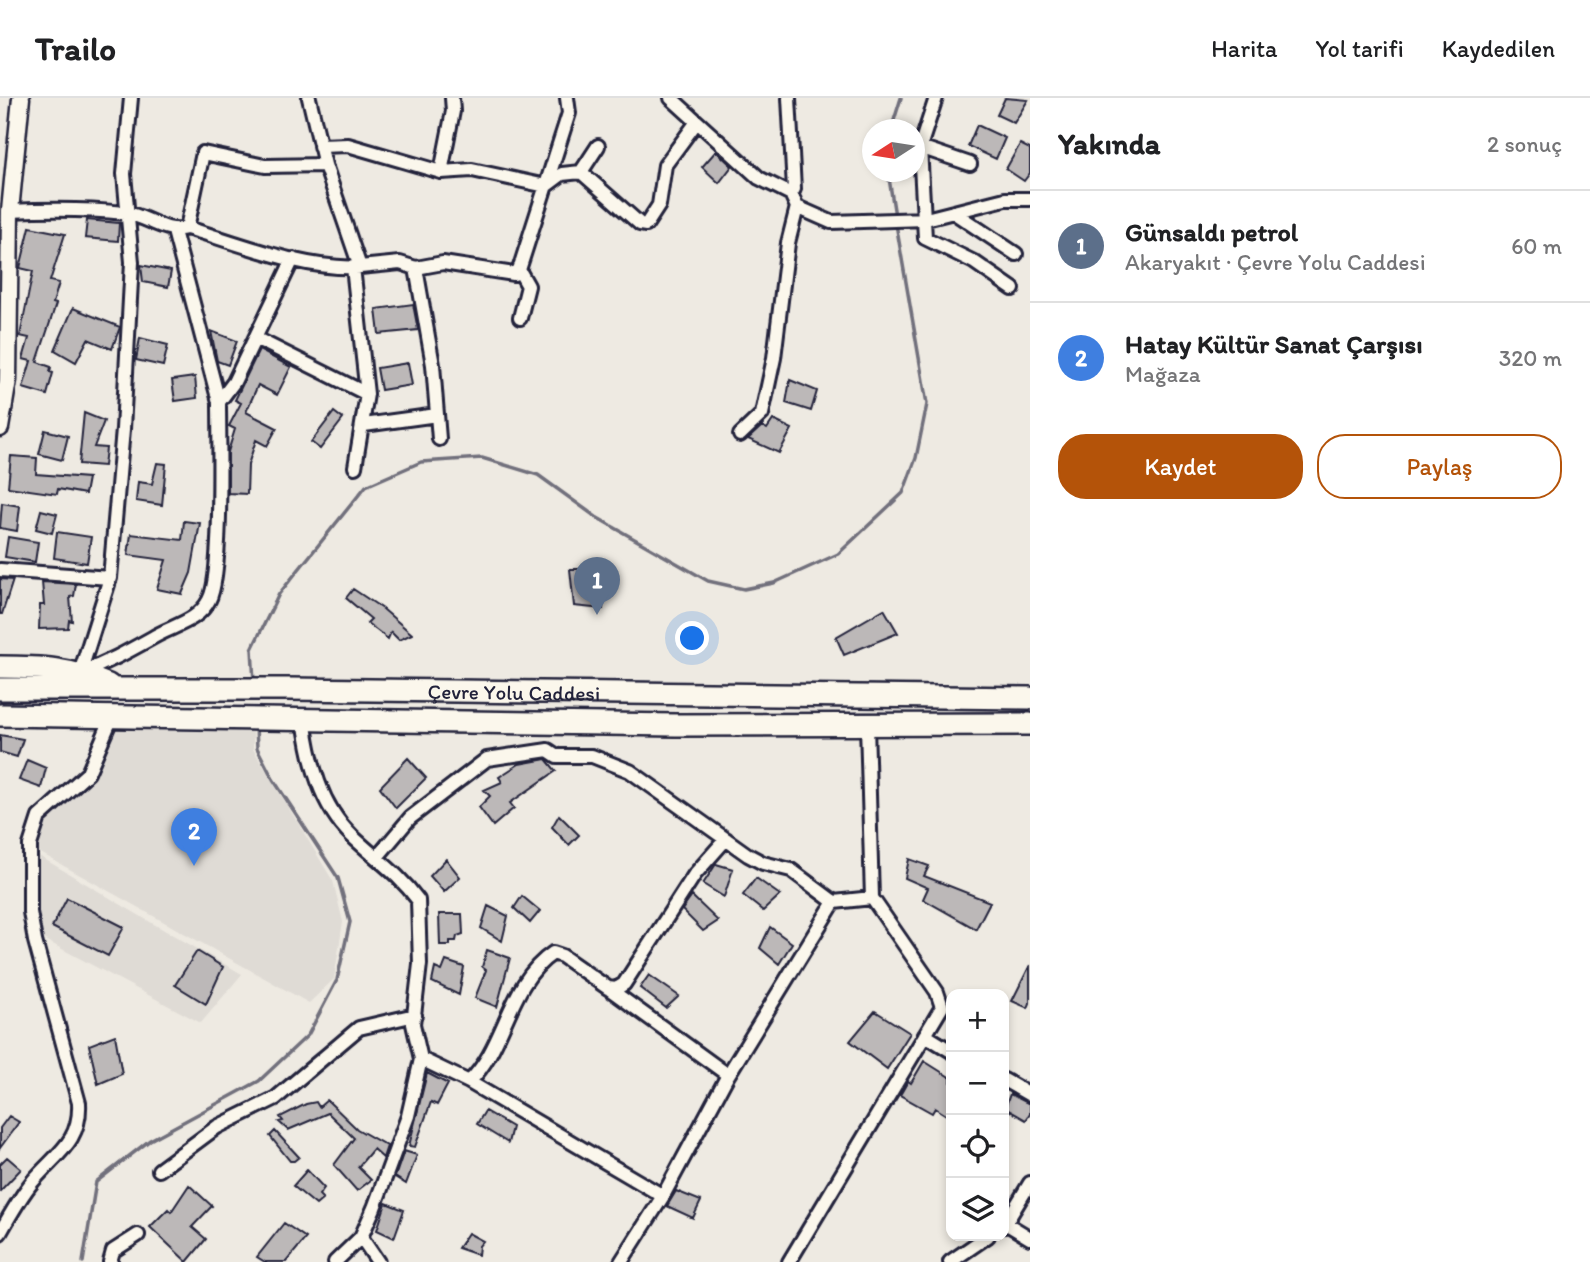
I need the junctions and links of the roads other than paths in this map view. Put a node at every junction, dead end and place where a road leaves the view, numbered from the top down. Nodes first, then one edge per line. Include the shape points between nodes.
1 (21, 98) edge
2 (131, 98) edge
3 (309, 98) edge
4 (452, 98) edge
5 (567, 98) edge
6 (671, 98) edge
7 (789, 98) edge
8 (936, 98) edge
9 (696, 123) junction
10 (925, 132) edge
11 (320, 146) junction
12 (598, 146) dead end
13 (925, 149) edge
14 (325, 164) junction
15 (970, 164) dead end
16 (440, 172) junction
17 (581, 172) junction
18 (923, 182) edge
19 (546, 187) junction
20 (791, 194) junction
21 (1030, 199) edge
22 (797, 207) junction
23 (10, 211) junction
24 (953, 212) junction
25 (128, 214) junction
26 (926, 219) junction
27 (187, 228) junction
28 (174, 231) junction
29 (1016, 254) dead end
30 (293, 259) junction
31 (356, 267) junction
32 (416, 268) junction
33 (519, 270) junction
34 (1013, 289) dead end
35 (520, 318) dead end
36 (255, 338) junction
37 (367, 394) junction
38 (219, 402) junction
39 (437, 415) junction
40 (0, 425) edge
41 (364, 425) junction
42 (740, 435) dead end
43 (439, 439) dead end
44 (355, 467) dead end
45 (0, 570) edge
46 (110, 578) junction
47 (0, 667) edge
48 (79, 673) junction
49 (0, 689) edge
50 (120, 690) junction
51 (1030, 698) edge
52 (0, 715) edge
53 (118, 717) junction
54 (304, 719) junction
55 (867, 724) junction
56 (1030, 724) edge
57 (0, 729) edge
58 (726, 839) junction
59 (378, 856) junction
60 (872, 898) junction
61 (834, 902) junction
62 (608, 988) junction
63 (415, 1015) junction
64 (925, 1035) junction
65 (946, 1048) edge
66 (421, 1059) junction
67 (728, 1075) junction
68 (469, 1082) junction
69 (1009, 1083) edge
70 (1030, 1095) edge
71 (159, 1170) dead end
72 (1030, 1183) edge
73 (663, 1196) junction
74 (1009, 1218) edge
75 (1009, 1227) edge
76 (0, 1233) edge
77 (138, 1235) dead end
78 (361, 1237) junction
79 (1030, 1238) edge
80 (981, 1241) edge
81 (110, 1262) edge
82 (335, 1262) edge
83 (378, 1262) edge
84 (621, 1262) edge
85 (789, 1262) edge
86 (950, 1262) edge

1 - 23 main road
2 - 25 street via 124,174
3 - 11 street
4 - 16 street
5 - 19 street via 569,113
6 - 9 street
7 - 20 street
8 - 10 street
9 - 17 street via 665,165 659,205 646,225
9 - 20 street via 759,178
11 - 14 street
11 - 16 street via 348,145
12 - 17 street
13 - 15 street
14 - 27 street via 265,166 203,153
14 - 31 street
16 - 19 street via 472,170
17 - 19 street via 562,174
18 - 26 street
19 - 33 street
20 - 22 street
21 - 24 street via 1005,199
22 - 26 street via 831,222
22 - 42 street via 762,414
23 - 25 street
23 - 40 main road via 8,380
24 - 26 street
24 - 29 street
25 - 28 street
25 - 46 street via 130,317
26 - 34 street via 925,237
27 - 28 street
27 - 30 street
28 - 38 street
30 - 31 street
30 - 36 street
31 - 32 street via 400,263
31 - 37 street
32 - 33 street via 443,263 514,274
32 - 39 street
33 - 35 street via 528,286
36 - 37 street
36 - 38 street
37 - 41 street
38 - 48 street via 216,556 210,599 178,626 121,657
39 - 41 street
39 - 43 street
41 - 44 street
45 - 46 street
46 - 48 street
47 - 48 highway via 50,667
48 - 50 highway
49 - 50 highway, Çevre Yolu Caddesi
50 - 51 highway, Çevre Yolu Caddesi
52 - 53 highway, Çevre Yolu Caddesi
53 - 54 highway, Çevre Yolu Caddesi
53 - 57 highway via 58,728
53 - 76 street via 88,773 39,817 30,845 33,931 79,1103 79,1125 34,1180
54 - 55 highway, Çevre Yolu Caddesi
54 - 59 street via 316,778 330,807 352,836
55 - 56 highway, Çevre Yolu Caddesi
55 - 60 street
58 - 59 street via 630,771 593,756 557,756 548,750 487,759 410,818
58 - 61 street via 763,863 791,870
58 - 62 street via 695,874 635,971 624,984
59 - 63 street via 418,900 420,964
60 - 61 street
60 - 64 street via 942,1003
61 - 67 street
62 - 67 street
62 - 68 street via 562,956 553,953 545,958 537,964 480,1071
63 - 66 street
63 - 71 street via 359,1028 276,1098 217,1128
64 - 65 street
64 - 85 street
66 - 68 street
66 - 78 street via 396,1154
67 - 73 street
68 - 73 street
69 - 70 street
72 - 74 street
73 - 84 street
75 - 79 street
77 - 81 street via 113,1251
78 - 82 street
78 - 83 street
80 - 86 street

